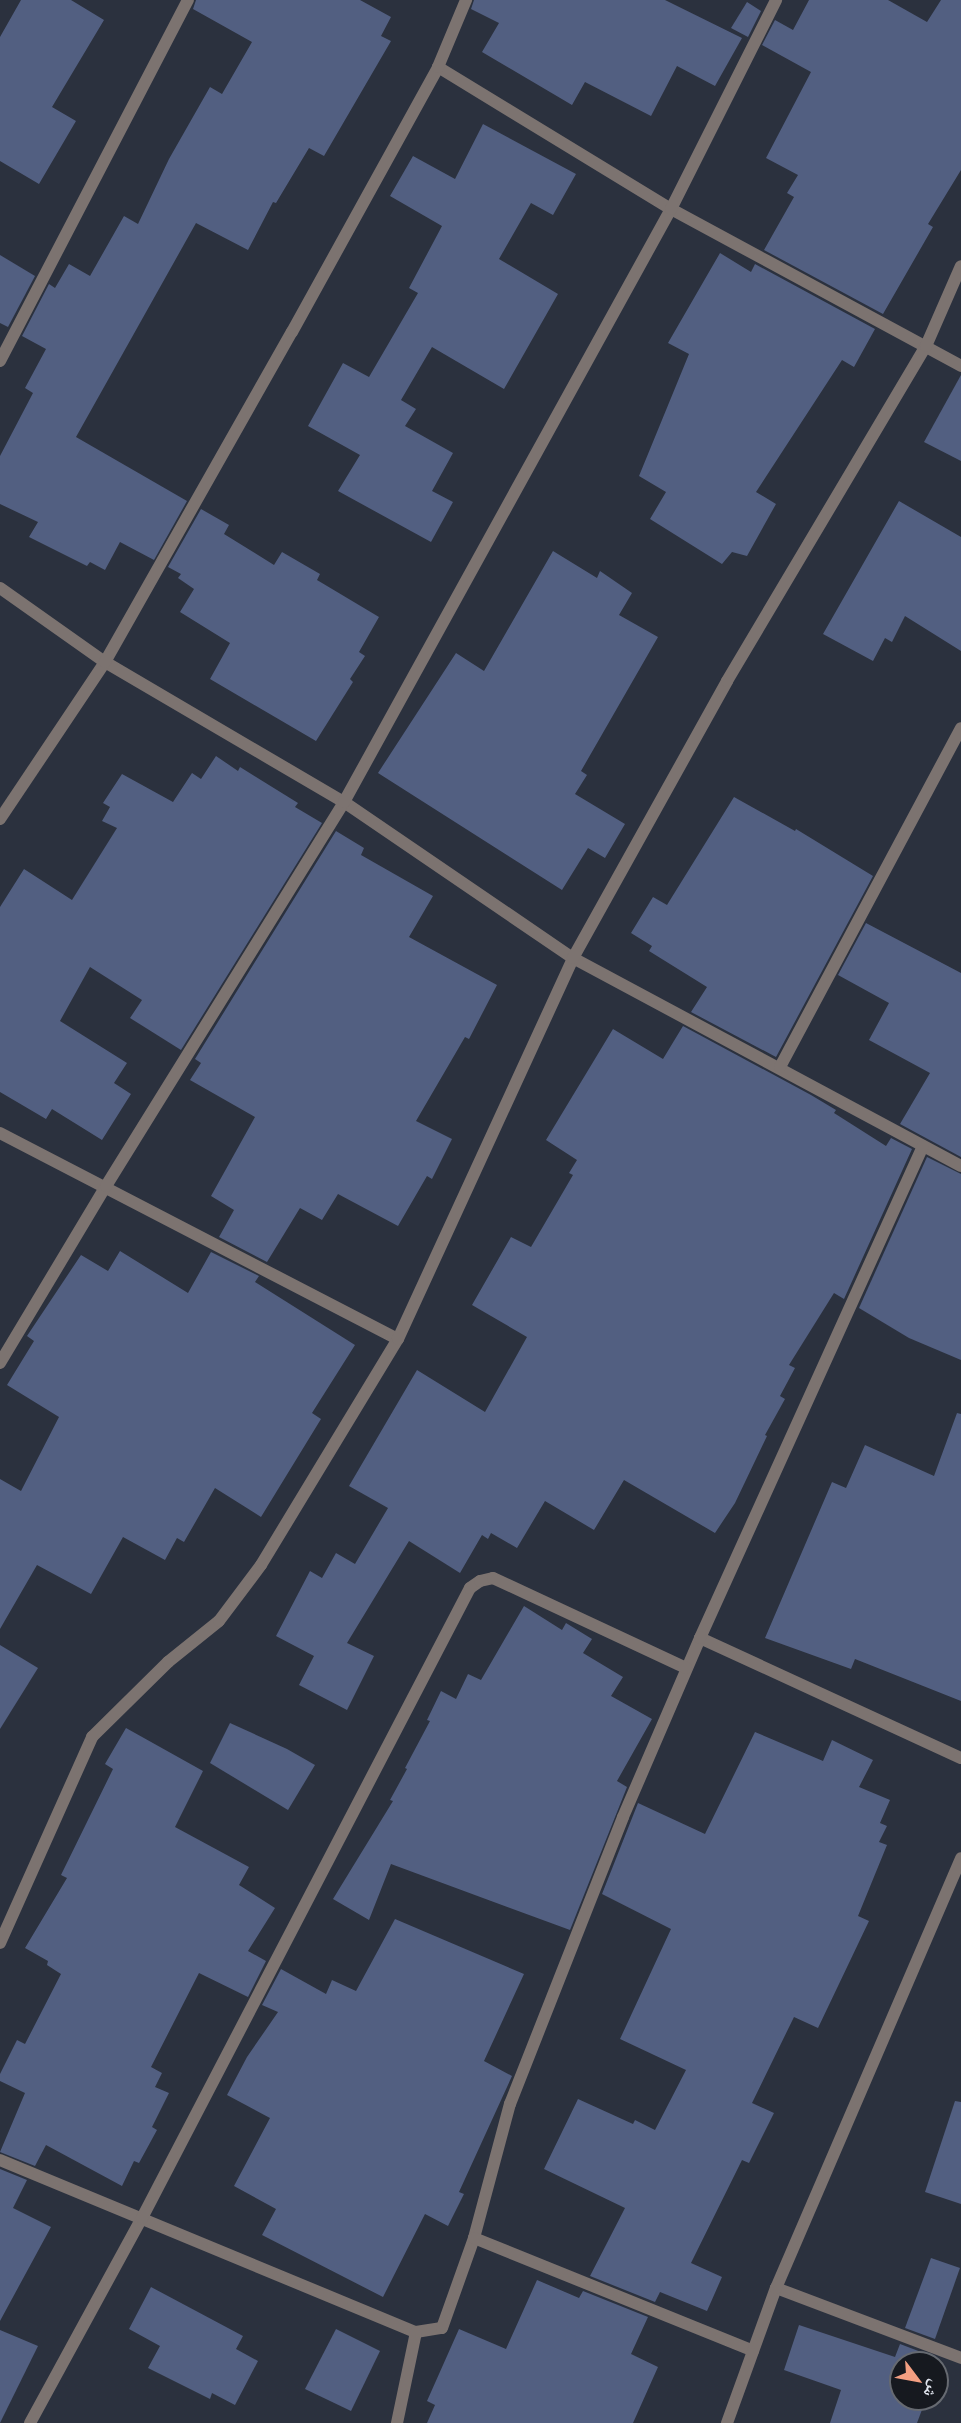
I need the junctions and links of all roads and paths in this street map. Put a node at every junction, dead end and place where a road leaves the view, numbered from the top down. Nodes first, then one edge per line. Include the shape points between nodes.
1 (188, 0) edge
2 (466, 0) edge
3 (776, 0) edge
4 (438, 67) junction
5 (671, 209) junction
6 (961, 266) edge
7 (926, 345) junction
8 (0, 361) edge
9 (961, 366) edge
10 (0, 588) edge
11 (105, 662) junction
12 (961, 728) edge
13 (344, 802) junction
14 (0, 819) edge
15 (573, 958) junction
16 (780, 1067) junction
17 (0, 1133) edge
18 (923, 1146) junction
19 (961, 1166) edge
20 (106, 1186) junction
21 (398, 1339) junction
22 (0, 1363) edge
23 (699, 1638) junction
24 (686, 1668) junction
25 (961, 1758) edge
26 (961, 1858) edge
27 (0, 1943) edge
28 (0, 2160) edge
29 (142, 2218) junction
30 (474, 2238) junction
31 (776, 2288) junction
32 (416, 2332) junction
33 (753, 2350) junction
34 (961, 2358) edge
35 (30, 2423) edge
36 (397, 2423) edge
37 (728, 2423) edge

1 - 8 street
2 - 4 street
3 - 5 street
4 - 5 street
4 - 11 street
5 - 7 street
5 - 13 street
6 - 7 street
7 - 9 street
7 - 15 street via 727,681
10 - 11 street
11 - 13 street
11 - 14 street
12 - 16 street
13 - 15 street
13 - 20 street
15 - 16 street
15 - 21 street
16 - 18 street
17 - 20 street
18 - 19 street
18 - 23 street
20 - 21 street
20 - 22 street
21 - 27 street via 261,1565 219,1621 168,1662 92,1737
23 - 24 street
23 - 25 street
24 - 29 street via 493,1578 470,1588
24 - 30 street via 622,1817 510,2104
26 - 31 street
28 - 29 street
29 - 32 street
29 - 35 street
30 - 32 street via 442,2328
30 - 33 street
31 - 33 street
31 - 34 street
32 - 36 street
33 - 37 street

